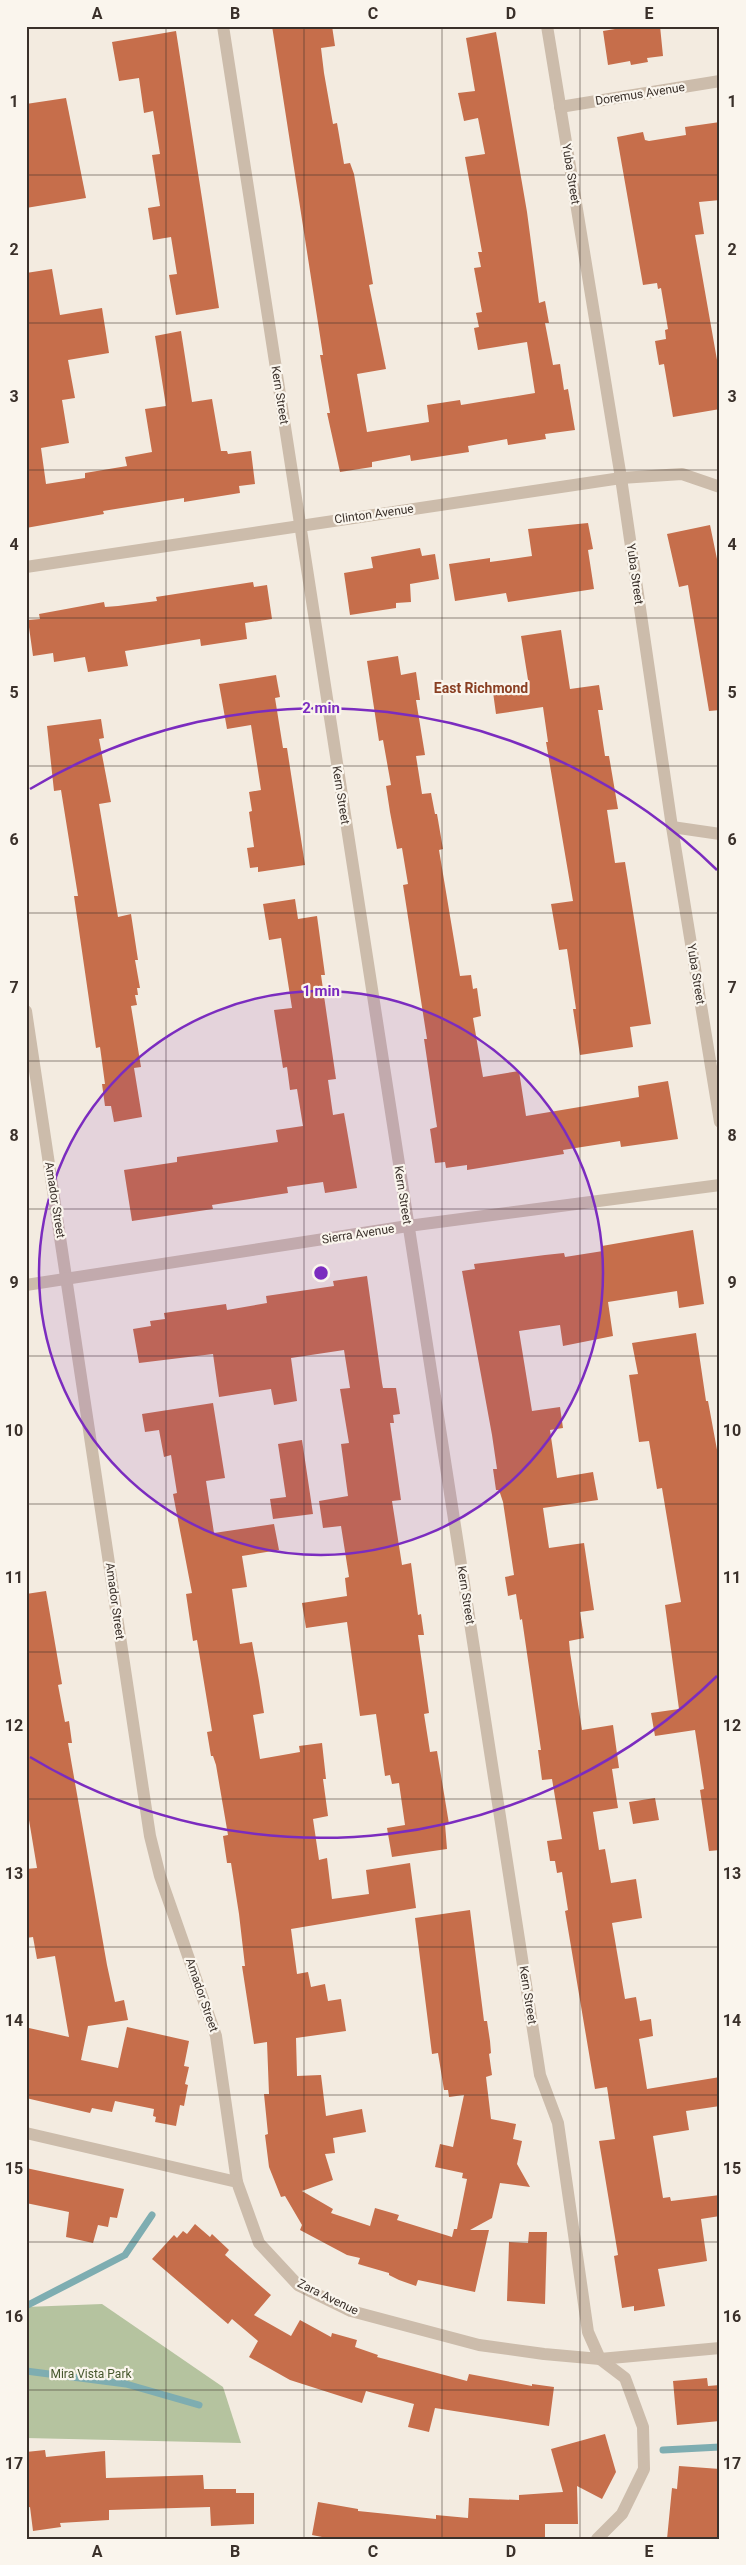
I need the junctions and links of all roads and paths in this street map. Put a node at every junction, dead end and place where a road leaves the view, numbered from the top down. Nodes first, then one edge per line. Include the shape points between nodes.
1 (222, 26) edge
2 (547, 26) edge
3 (720, 81) edge
4 (560, 107) junction
5 (621, 478) junction
6 (720, 488) edge
7 (300, 525) junction
8 (26, 567) edge
9 (672, 828) junction
10 (720, 834) edge
11 (26, 1011) edge
12 (720, 1122) edge
13 (720, 1185) edge
14 (408, 1226) junction
15 (67, 1279) junction
16 (26, 1285) edge
17 (26, 2133) edge
18 (237, 2182) junction
19 (720, 2348) edge
20 (600, 2359) junction
21 (597, 2539) edge

1 - 7 street, Kern Street
2 - 4 street, Yuba Street
3 - 4 street, Doremus Avenue
4 - 5 street, Yuba Street
5 - 6 street, Clinton Avenue via 682,474
5 - 7 street, Clinton Avenue
5 - 9 street, Yuba Street
7 - 8 street, Clinton Avenue
7 - 14 street, Kern Street
9 - 10 street
9 - 12 street, Yuba Street
11 - 15 street, Amador Street
13 - 14 street, Sierra Avenue
14 - 15 street, Sierra Avenue
14 - 20 street, Kern Street via 540,2075 558,2123 588,2332
15 - 16 street, Sierra Avenue
15 - 18 street, Amador Street via 150,1836 160,1876 216,2036
17 - 18 street
18 - 20 street, Zara Avenue via 259,2243 298,2285 351,2311 479,2345
19 - 20 street, Zara Avenue
20 - 21 street via 625,2378 643,2428 644,2470 622,2514

